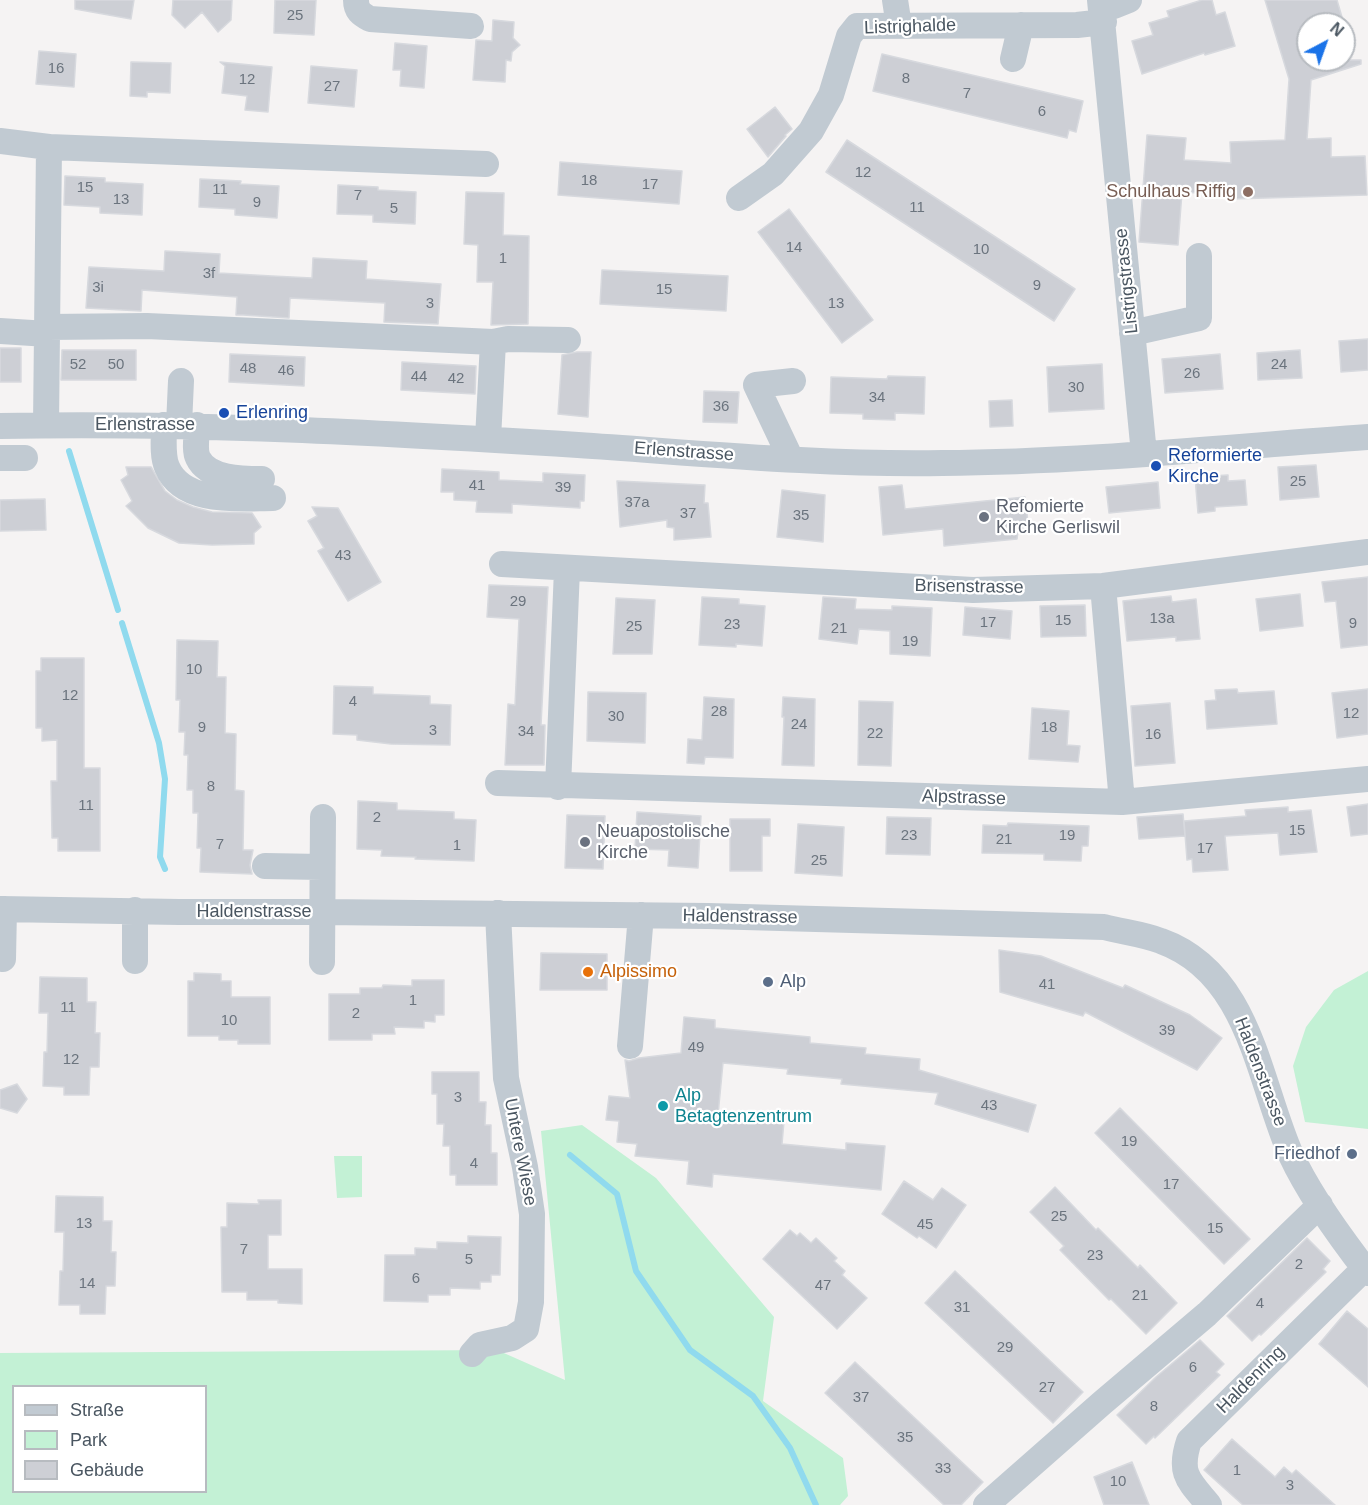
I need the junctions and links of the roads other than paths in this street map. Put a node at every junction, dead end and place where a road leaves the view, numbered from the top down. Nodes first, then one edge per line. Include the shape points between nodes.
1 (356, 0) edge
2 (895, 0) edge
3 (1129, 0) edge
4 (1102, 9) edge
5 (1021, 25) junction
6 (471, 26) dead end
7 (899, 26) junction
8 (1013, 59) dead end
9 (0, 141) edge
10 (49, 147) junction
11 (486, 164) dead end
12 (739, 198) dead end
13 (1199, 256) dead end
14 (48, 330) junction
15 (0, 331) edge
16 (1132, 333) junction
17 (568, 340) dead end
18 (493, 342) junction
19 (181, 381) dead end
20 (793, 381) dead end
21 (46, 425) junction
22 (180, 425) junction
23 (0, 426) edge
24 (1368, 437) edge
25 (488, 439) junction
26 (1144, 454) junction
27 (0, 458) edge
28 (25, 458) dead end
29 (791, 459) junction
30 (1368, 552) edge
31 (502, 564) dead end
32 (567, 569) junction
33 (1103, 586) junction
34 (1368, 779) edge
35 (498, 783) dead end
36 (558, 787) junction
37 (1122, 802) junction
38 (323, 817) dead end
39 (265, 866) dead end
40 (322, 867) junction
41 (2, 909) edge
42 (135, 910) junction
43 (322, 912) junction
44 (498, 913) junction
45 (642, 915) junction
46 (3, 958) dead end
47 (135, 961) dead end
48 (322, 962) dead end
49 (630, 1046) dead end
50 (1320, 1205) junction
51 (1366, 1270) edge
52 (472, 1354) dead end
53 (986, 1505) edge
54 (1209, 1505) edge

1 - 6 street via 360,14 370,19
2 - 7 street
3 - 4 street, Listrighalde
4 - 5 street, Listrighalde via 1083,25
4 - 16 street, Listrigstrasse
5 - 7 street, Listrighalde
5 - 8 street
7 - 12 street, Listrighalde via 858,26 849,36 831,95 811,131 773,174
9 - 10 street
10 - 11 street
10 - 14 street
13 - 16 street via 1199,318
14 - 15 street
14 - 18 street via 147,327
14 - 21 street
16 - 26 street, Listrigstrasse
17 - 18 street
18 - 25 street
19 - 22 street
20 - 29 street via 756,385
21 - 22 street, Erlenstrasse
21 - 23 street, Erlenstrasse
22 - 22 street via 203,465 268,489 209,498 191,491 166,466
22 - 25 street, Erlenstrasse
24 - 26 street, Erlenstrasse
25 - 29 street, Erlenstrasse
26 - 29 street, Erlenstrasse via 941,463
27 - 28 street
30 - 33 street, Brisenstrasse
31 - 32 street, Brisenstrasse
32 - 33 street, Brisenstrasse via 973,590
32 - 36 street
33 - 37 street
34 - 37 street, Alpstrasse
35 - 36 street, Alpstrasse
36 - 37 street, Alpstrasse
38 - 40 street
39 - 40 street
40 - 43 street
41 - 42 street, Haldenstrasse
41 - 46 street
42 - 43 street, Haldenstrasse
42 - 47 street
43 - 44 street, Haldenstrasse
43 - 48 street
44 - 45 street, Haldenstrasse
44 - 52 street, Untere Wiese via 506,1078 532,1214 531,1302 526,1329 512,1338 480,1345
45 - 49 street
45 - 50 street, Haldenstrasse via 1104,927 1162,941 1193,958 1213,975 1234,1002 1291,1155
50 - 51 street, Haldenstrasse
50 - 53 street via 1207,1314
51 - 54 street, Haldenring via 1189,1441 1184,1455 1186,1479

